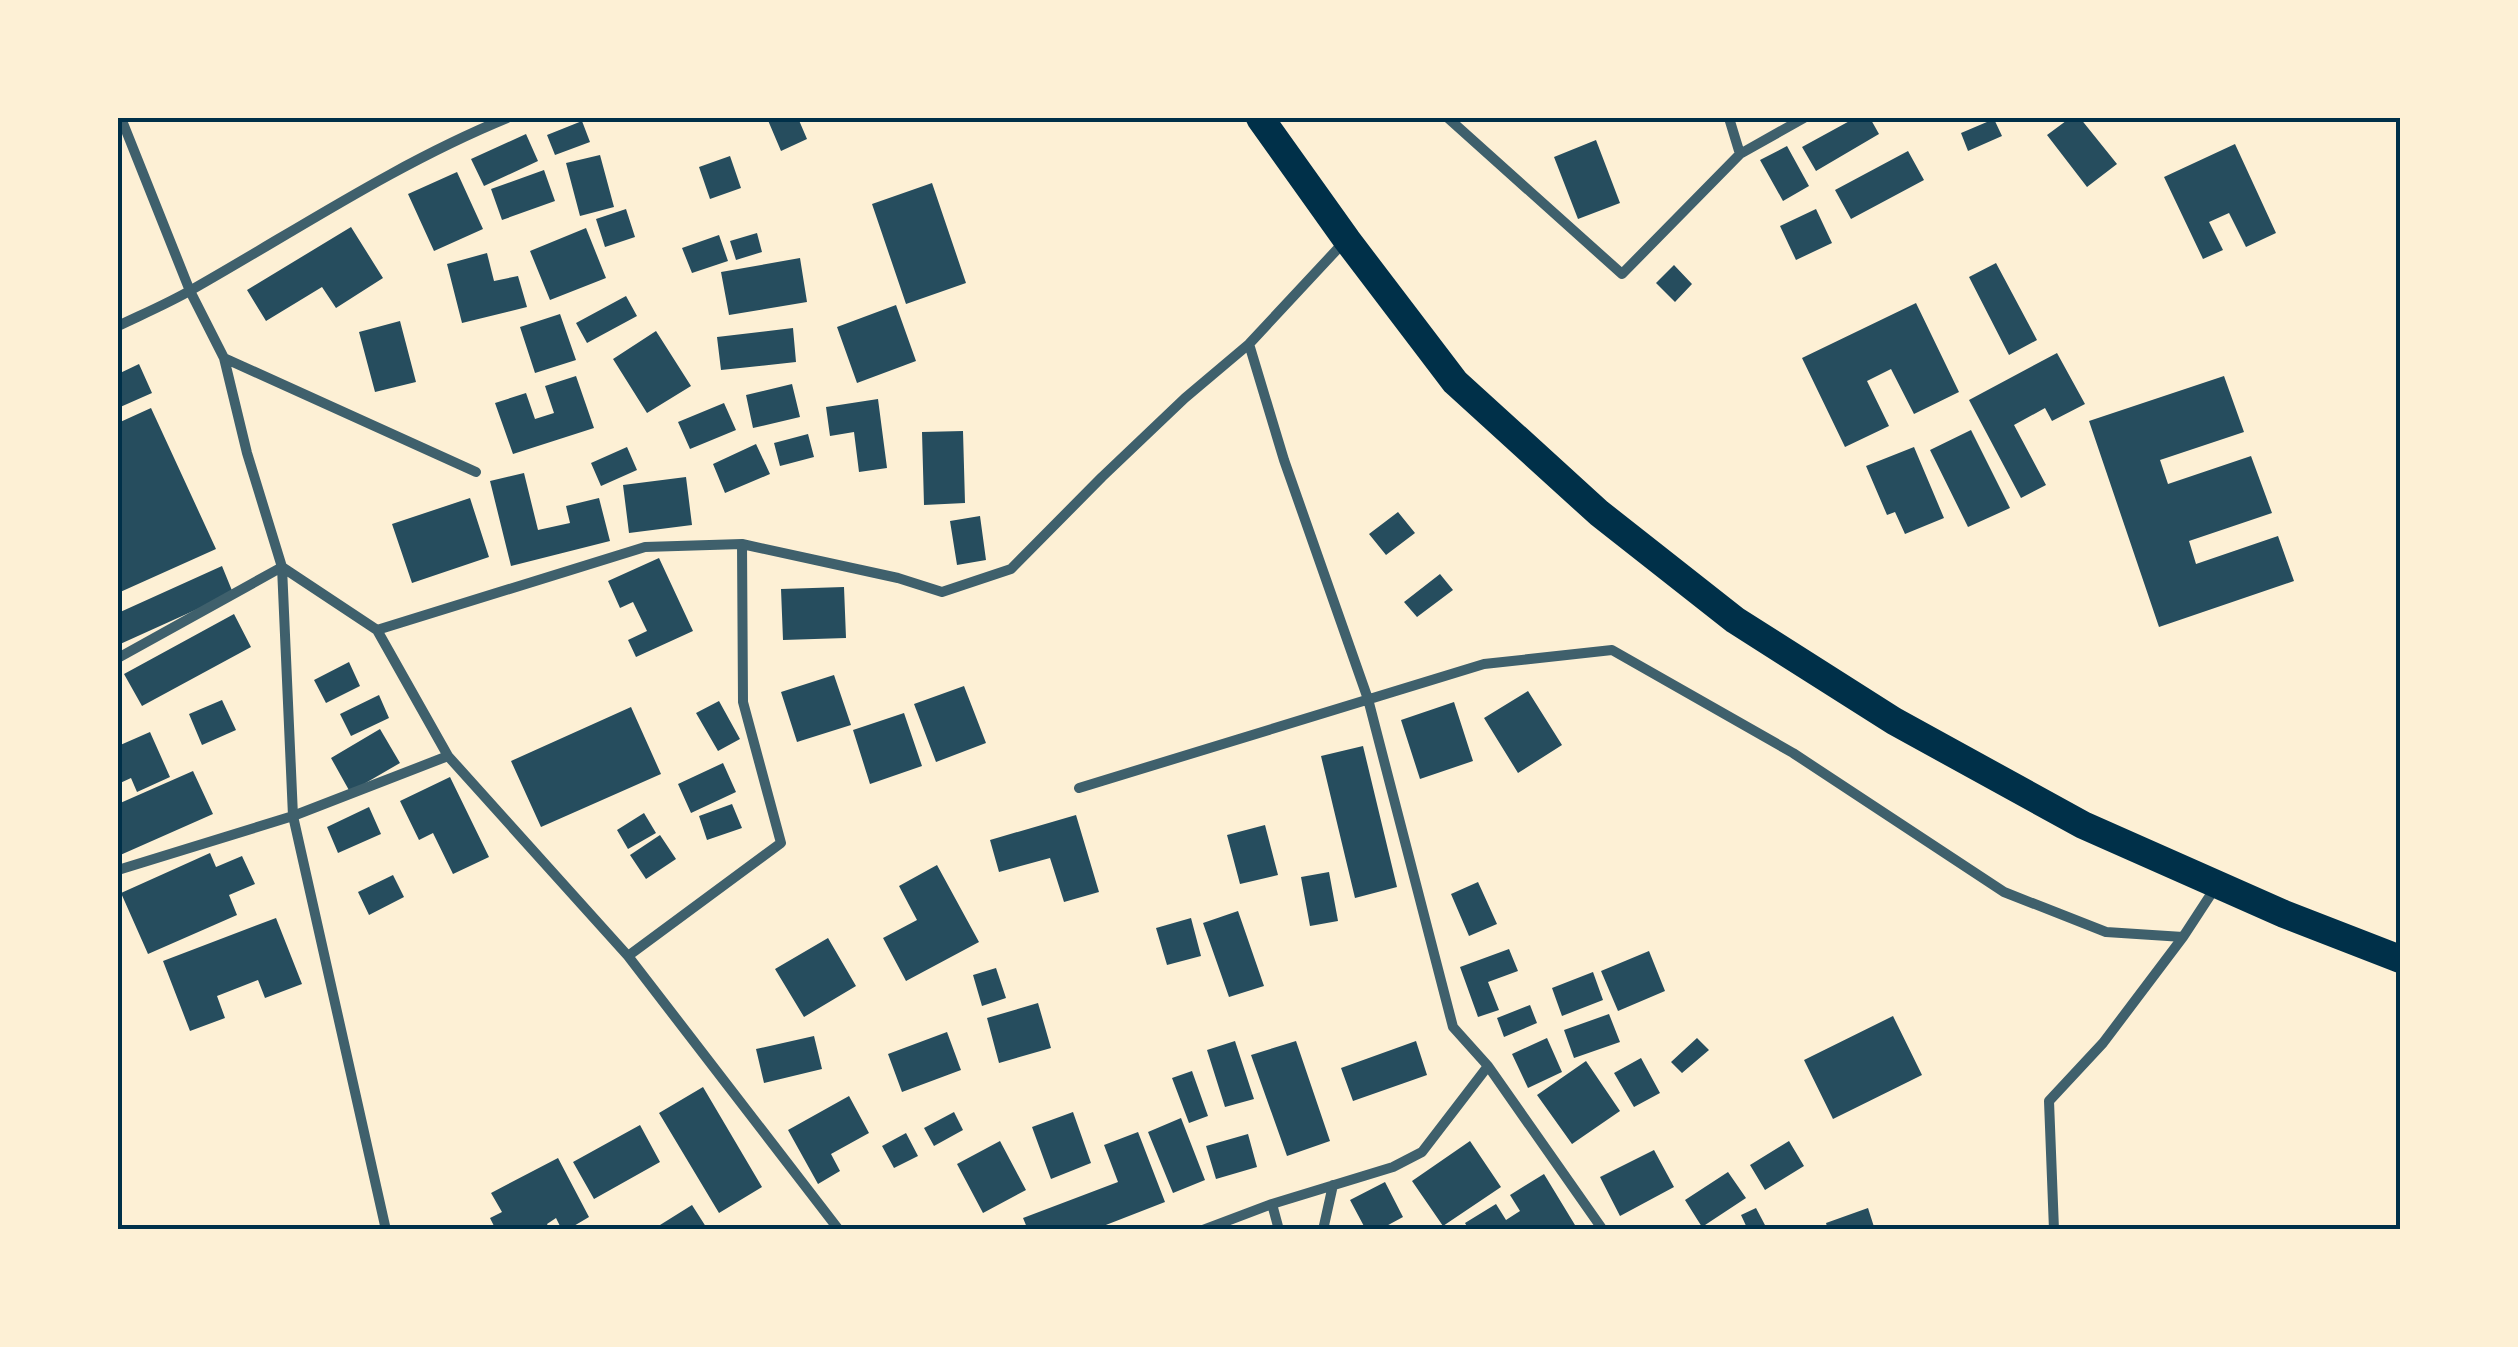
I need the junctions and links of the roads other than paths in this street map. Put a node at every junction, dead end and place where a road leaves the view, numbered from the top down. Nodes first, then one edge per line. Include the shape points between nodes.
1 (120, 118) edge
2 (508, 118) edge
3 (1260, 118) edge
4 (1448, 118) edge
5 (1729, 118) edge
6 (1804, 118) edge
7 (1740, 154) junction
8 (1346, 240) junction
9 (190, 291) junction
10 (118, 326) edge
11 (1249, 344) junction
12 (224, 358) junction
13 (476, 472) dead end
14 (742, 544) junction
15 (282, 567) junction
16 (377, 630) junction
17 (118, 658) edge
18 (1368, 700) junction
19 (448, 756) junction
20 (1079, 788) dead end
21 (293, 816) junction
22 (118, 870) edge
23 (2217, 885) junction
24 (2183, 937) junction
25 (628, 956) junction
26 (2400, 958) edge
27 (1488, 1066) junction
28 (1333, 1185) junction
29 (1272, 1204) junction
30 (386, 1230) edge
31 (839, 1230) edge
32 (1203, 1230) edge
33 (1279, 1230) edge
34 (1323, 1230) edge
35 (1603, 1230) edge
36 (2054, 1230) edge

1 - 9 street
2 - 9 street via 313,216
3 - 8 highway
4 - 7 street via 1622,274
5 - 7 street
6 - 7 street
8 - 11 street
8 - 23 highway via 1455,382 1598,513 1735,620 1894,720 2083,825
9 - 10 street
9 - 12 street
11 - 14 street via 1011,569 942,592
11 - 18 street
12 - 13 street
12 - 15 street
14 - 16 street via 646,547
14 - 25 street via 744,702 780,843
15 - 16 street
15 - 17 street
15 - 21 street
16 - 19 street
18 - 20 street
18 - 24 street via 1484,664 1612,650 1793,753 2004,892 2106,932
18 - 27 street via 1452,1028
19 - 21 street
19 - 25 street
21 - 22 street
21 - 30 street
23 - 24 street
23 - 26 highway
24 - 36 street via 2050,1101
25 - 31 street
27 - 28 street via 1422,1152
27 - 35 street
28 - 29 street
28 - 34 street
29 - 32 street
29 - 33 street

